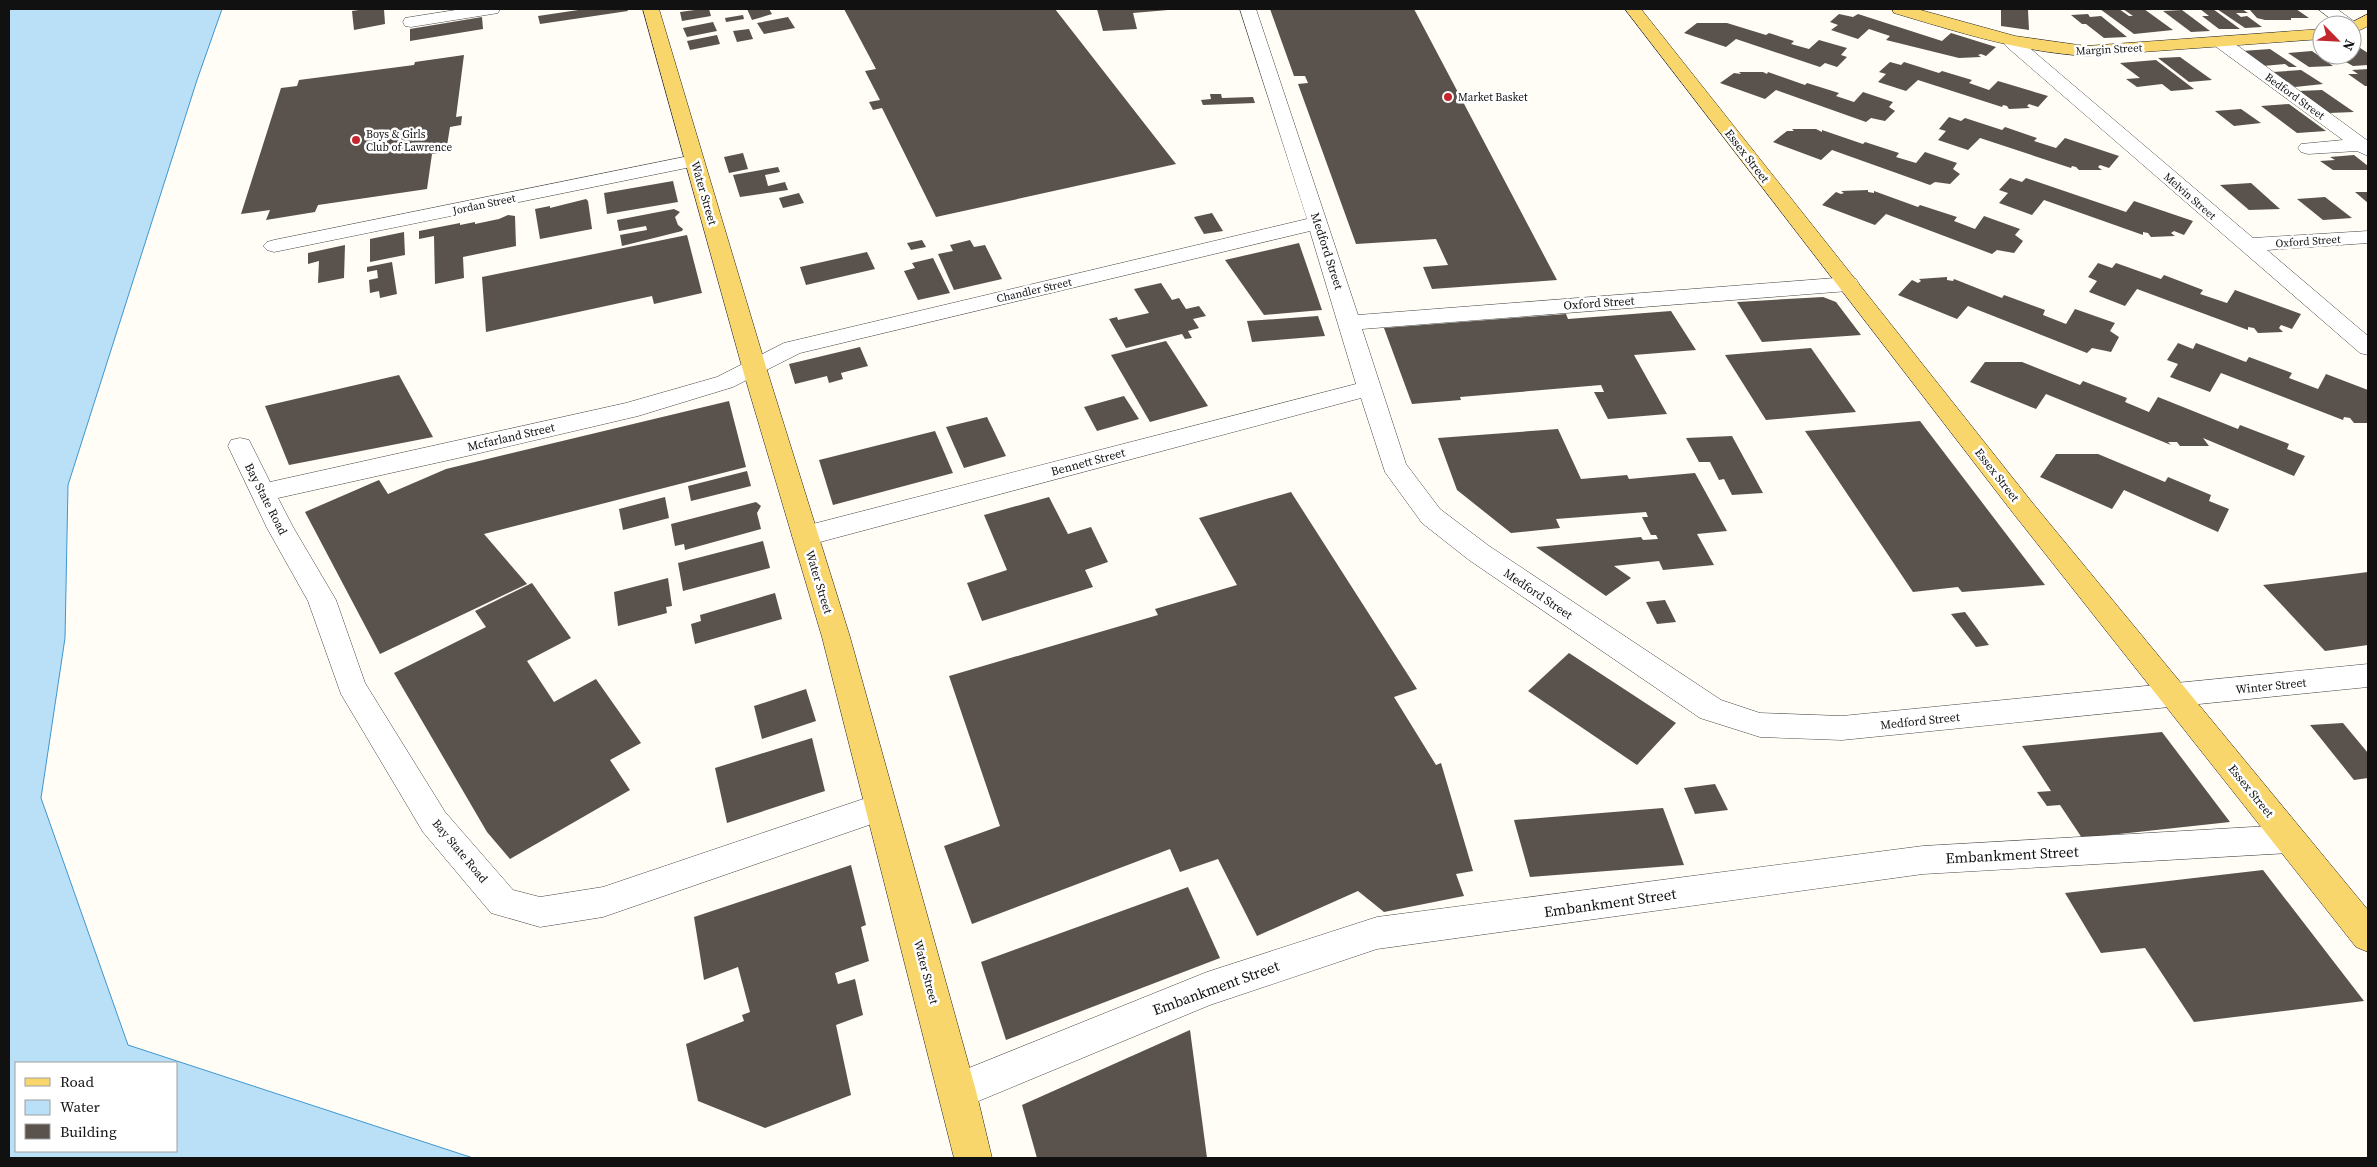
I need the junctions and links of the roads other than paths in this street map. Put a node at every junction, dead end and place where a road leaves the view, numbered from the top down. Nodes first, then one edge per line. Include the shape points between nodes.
1 (492, 9) edge
2 (651, 9) edge
3 (1248, 9) edge
4 (1633, 9) edge
5 (1900, 9) edge
6 (411, 22) dead end
7 (2312, 35) edge
8 (2221, 42) junction
9 (2013, 43) junction
10 (2365, 147) edge
11 (2308, 148) dead end
12 (694, 160) junction
13 (1318, 223) junction
14 (2368, 236) edge
15 (2247, 244) junction
16 (274, 246) dead end
17 (1848, 284) junction
18 (1350, 323) junction
19 (2368, 348) edge
20 (754, 367) junction
21 (1370, 388) junction
22 (240, 446) dead end
23 (263, 492) junction
24 (806, 536) junction
25 (2368, 676) edge
26 (2174, 696) junction
27 (881, 807) junction
28 (2290, 839) junction
29 (2368, 936) edge
30 (957, 1091) junction
31 (973, 1158) edge

1 - 6 street
2 - 12 main road, Water Street
3 - 13 street, Medford Street
4 - 17 main road, Essex Street
5 - 9 main road, Margin Street
7 - 8 main road, Margin Street
8 - 9 main road, Margin Street via 2086,51
8 - 10 street, Bedford Street
9 - 15 street, Melvin Street
10 - 11 street
12 - 16 street, Jordan Street
12 - 20 main road, Water Street
13 - 18 street, Medford Street
13 - 20 street, Chandler Street via 792,348
14 - 15 street, Oxford Street
15 - 19 street, Melvin Street
17 - 18 street, Oxford Street
17 - 26 main road, Essex Street
18 - 21 street, Medford Street
20 - 23 street, Mcfarland Street via 725,382 629,410
20 - 24 main road, Water Street
21 - 24 street, Bennett Street
21 - 26 street, Medford Street via 1394,466 1431,516 1487,559 1711,709 1760,725 1842,728
22 - 23 street, Bay State Road
23 - 27 street, Bay State Road via 322,600 351,686 434,822 503,902 540,912 603,902
24 - 27 main road, Water Street
25 - 26 street, Winter Street
26 - 28 main road, Essex Street
27 - 30 main road, Water Street
28 - 29 main road, Essex Street
28 - 30 street, Embankment Street via 1922,860 1376,933 1207,989
30 - 31 main road, Water Street

